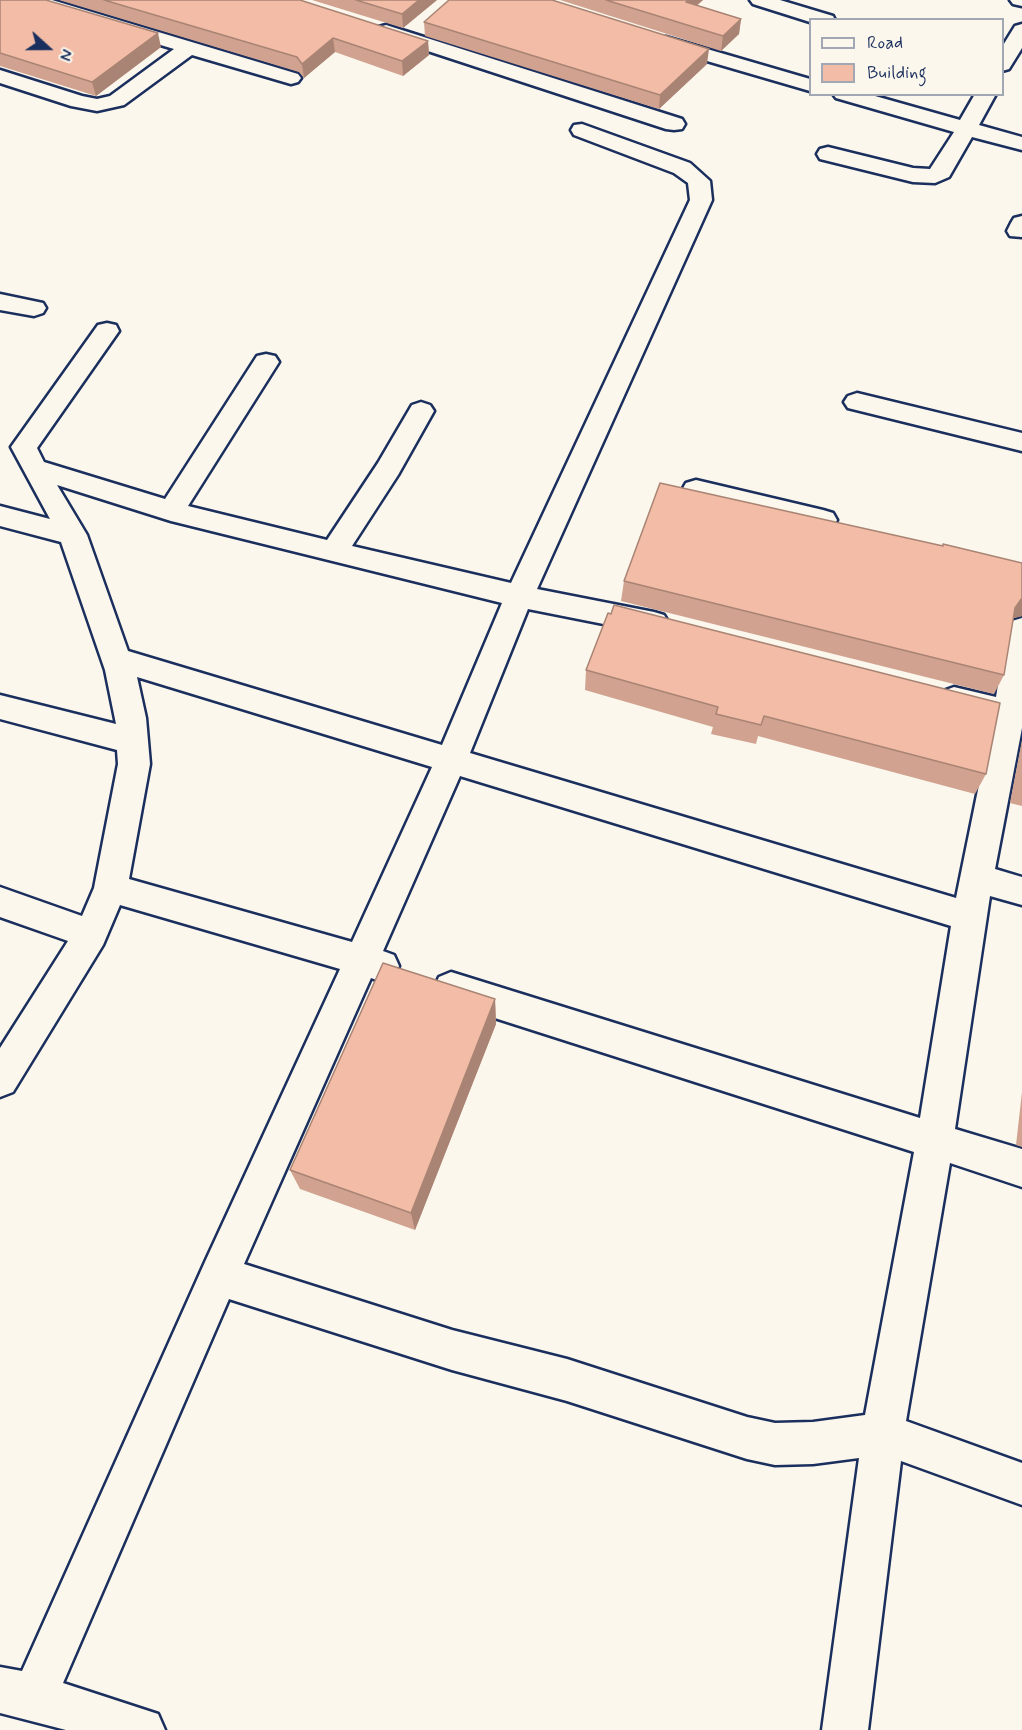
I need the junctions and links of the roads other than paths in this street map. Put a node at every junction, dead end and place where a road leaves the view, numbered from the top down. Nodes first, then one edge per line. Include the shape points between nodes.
1 (31, 0) edge
2 (760, 0) edge
3 (819, 18) edge
4 (426, 23) edge
5 (362, 24) edge
6 (1022, 30) edge
7 (643, 36) edge
8 (407, 38) junction
9 (190, 47) junction
10 (1004, 62) edge
11 (1004, 66) edge
12 (1022, 70) edge
13 (0, 76) edge
14 (291, 78) dead end
15 (809, 85) edge
16 (850, 96) edge
17 (985, 96) edge
18 (674, 124) dead end
19 (582, 130) dead end
20 (966, 130) junction
21 (1022, 144) edge
22 (828, 153) dead end
23 (0, 302) edge
24 (34, 308) dead end
25 (107, 331) dead end
26 (266, 362) dead end
27 (857, 402) dead end
28 (421, 411) dead end
29 (1022, 442) edge
30 (34, 468) junction
31 (696, 490) edge
32 (171, 511) junction
33 (0, 516) edge
34 (848, 526) edge
35 (73, 535) junction
36 (334, 552) junction
37 (519, 596) junction
38 (678, 629) edge
39 (1022, 629) edge
40 (116, 659) junction
41 (929, 693) edge
42 (0, 706) edge
43 (1016, 715) edge
44 (132, 741) junction
45 (452, 759) junction
46 (977, 878) junction
47 (111, 888) junction
48 (1022, 891) edge
49 (0, 902) edge
50 (969, 917) junction
51 (91, 934) junction
52 (362, 960) junction
53 (0, 1080) edge
54 (935, 1140) junction
55 (1022, 1168) edge
56 (219, 1276) junction
57 (883, 1434) junction
58 (1022, 1485) edge
59 (17, 1693) edge
60 (142, 1730) edge
61 (845, 1730) edge

1 - 9 street
2 - 3 street
4 - 8 street
5 - 8 street
6 - 10 street
7 - 15 street
8 - 18 street
9 - 13 street via 117,100 97,105
9 - 14 street
11 - 12 street
16 - 20 street
17 - 20 street
19 - 37 street via 682,168 699,181 701,200
20 - 21 street
20 - 22 street via 935,176 913,175
23 - 24 street
25 - 30 street via 24,447
26 - 32 street
27 - 29 street
28 - 36 street
30 - 32 street
30 - 35 street
31 - 34 street
32 - 36 street
33 - 35 street
35 - 40 street
36 - 37 street
37 - 38 street
37 - 45 street
39 - 43 street
40 - 44 street via 131,718
40 - 45 street
41 - 43 street
42 - 44 street
43 - 46 street
44 - 47 street via 134,764
45 - 50 street
45 - 52 street
46 - 48 street
46 - 50 street
47 - 51 street
47 - 52 street
49 - 51 street
50 - 54 street
51 - 53 street
52 - 54 street
52 - 56 street
54 - 55 street
54 - 57 street
56 - 57 street via 747,1438 775,1444 813,1443
56 - 59 street
57 - 58 street
57 - 61 street
59 - 60 street

